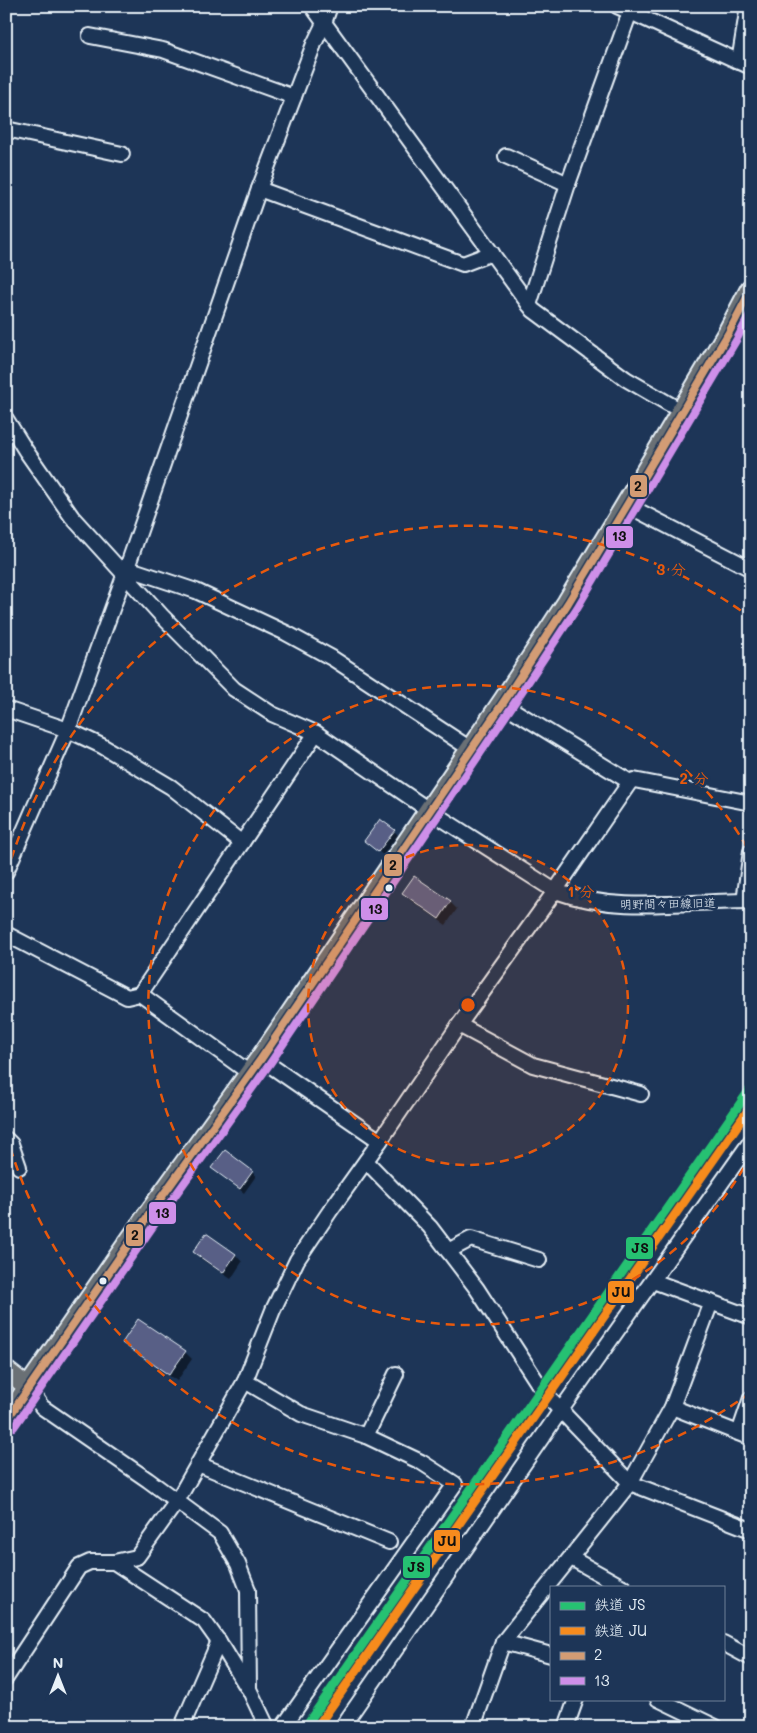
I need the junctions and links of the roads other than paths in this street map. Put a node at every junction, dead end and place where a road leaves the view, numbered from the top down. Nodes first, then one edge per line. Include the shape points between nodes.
1 (312, 6) edge
2 (330, 6) edge
3 (748, 6) edge
4 (624, 9) edge
5 (324, 24) junction
6 (90, 36) dead end
7 (745, 64) edge
8 (294, 97) junction
9 (6, 128) edge
10 (122, 154) dead end
11 (506, 156) dead end
12 (568, 184) junction
13 (259, 189) junction
14 (492, 253) junction
15 (751, 290) edge
16 (529, 305) junction
17 (683, 412) junction
18 (6, 419) edge
19 (627, 505) junction
20 (751, 569) edge
21 (126, 572) junction
22 (503, 704) junction
23 (6, 709) edge
24 (68, 730) junction
25 (316, 733) junction
26 (472, 750) junction
27 (630, 782) junction
28 (751, 803) edge
29 (430, 811) junction
30 (242, 843) junction
31 (751, 851) edge
32 (6, 872) edge
33 (555, 891) junction
34 (747, 901) edge
35 (6, 934) edge
36 (140, 994) junction
37 (459, 1025) junction
38 (256, 1066) junction
39 (641, 1094) dead end
40 (6, 1138) edge
41 (380, 1141) junction
42 (751, 1141) edge
43 (366, 1161) junction
44 (19, 1167) dead end
45 (448, 1251) junction
46 (539, 1260) dead end
47 (653, 1281) junction
48 (711, 1302) junction
49 (750, 1317) edge
50 (6, 1370) edge
51 (396, 1374) dead end
52 (245, 1381) junction
53 (29, 1388) junction
54 (751, 1398) edge
55 (672, 1407) junction
56 (561, 1410) junction
57 (6, 1421) edge
58 (745, 1435) edge
59 (366, 1436) junction
60 (198, 1464) junction
61 (630, 1483) junction
62 (177, 1501) junction
63 (751, 1530) edge
64 (389, 1542) dead end
65 (571, 1558) junction
66 (114, 1562) junction
67 (621, 1586) edge
68 (219, 1641) junction
69 (503, 1642) junction
70 (724, 1644) edge
71 (550, 1655) edge
72 (751, 1658) edge
73 (7, 1674) edge
74 (249, 1690) junction
75 (576, 1700) edge
76 (660, 1700) edge
77 (183, 1727) edge
78 (267, 1727) edge
79 (283, 1727) edge
80 (342, 1727) edge
81 (473, 1727) edge
82 (566, 1727) edge
83 (716, 1727) edge

1 - 5 street
2 - 5 street
3 - 7 street
4 - 7 street
4 - 12 street
5 - 8 street
5 - 14 street
6 - 8 street via 163,50
8 - 13 street
9 - 10 street
11 - 12 street
12 - 16 street
13 - 14 street via 463,264
13 - 21 street
14 - 16 street
15 - 17 highway
16 - 17 street via 626,379
17 - 19 highway
18 - 21 street, 明野間々田線旧道 via 72,517
19 - 20 street
19 - 22 highway
21 - 24 street
21 - 25 street, 明野間々田線旧道 via 234,689 272,714
21 - 26 street via 196,591 286,633 332,658
22 - 26 highway
22 - 27 street
23 - 24 street
24 - 30 street via 171,787
24 - 32 street
25 - 29 street, 明野間々田線旧道
25 - 30 street
26 - 29 highway
27 - 28 street via 634,780
27 - 33 street
29 - 33 street, 明野間々田線旧道
29 - 38 highway
30 - 36 street
31 - 34 street
33 - 34 street, 明野間々田線旧道 via 574,898 622,904
33 - 37 street
35 - 36 street via 127,997
36 - 38 street
37 - 39 street via 532,1065
37 - 41 street
38 - 41 street
38 - 53 highway
40 - 44 street
41 - 43 street
42 - 47 street
43 - 45 street via 430,1227
43 - 52 street via 297,1260
45 - 46 street via 470,1239
45 - 56 street via 477,1289 541,1388
47 - 48 street
47 - 56 street
48 - 49 street
48 - 55 street
50 - 53 main road
51 - 59 street
52 - 59 street via 301,1414
52 - 60 street
53 - 57 highway
53 - 62 street via 42,1407
54 - 58 street
55 - 58 street
55 - 61 street
56 - 61 street
56 - 80 street
59 - 79 street via 420,1462 455,1484
60 - 62 street
60 - 64 street
61 - 63 street
61 - 65 street
62 - 66 street via 137,1557
62 - 74 street via 220,1534 242,1573 248,1590
65 - 67 street
65 - 69 street
66 - 68 street via 204,1621
66 - 73 street via 90,1562 79,1567
68 - 74 street
68 - 77 street
69 - 71 street
69 - 81 street
70 - 72 street
74 - 78 street
75 - 82 street
76 - 83 street

